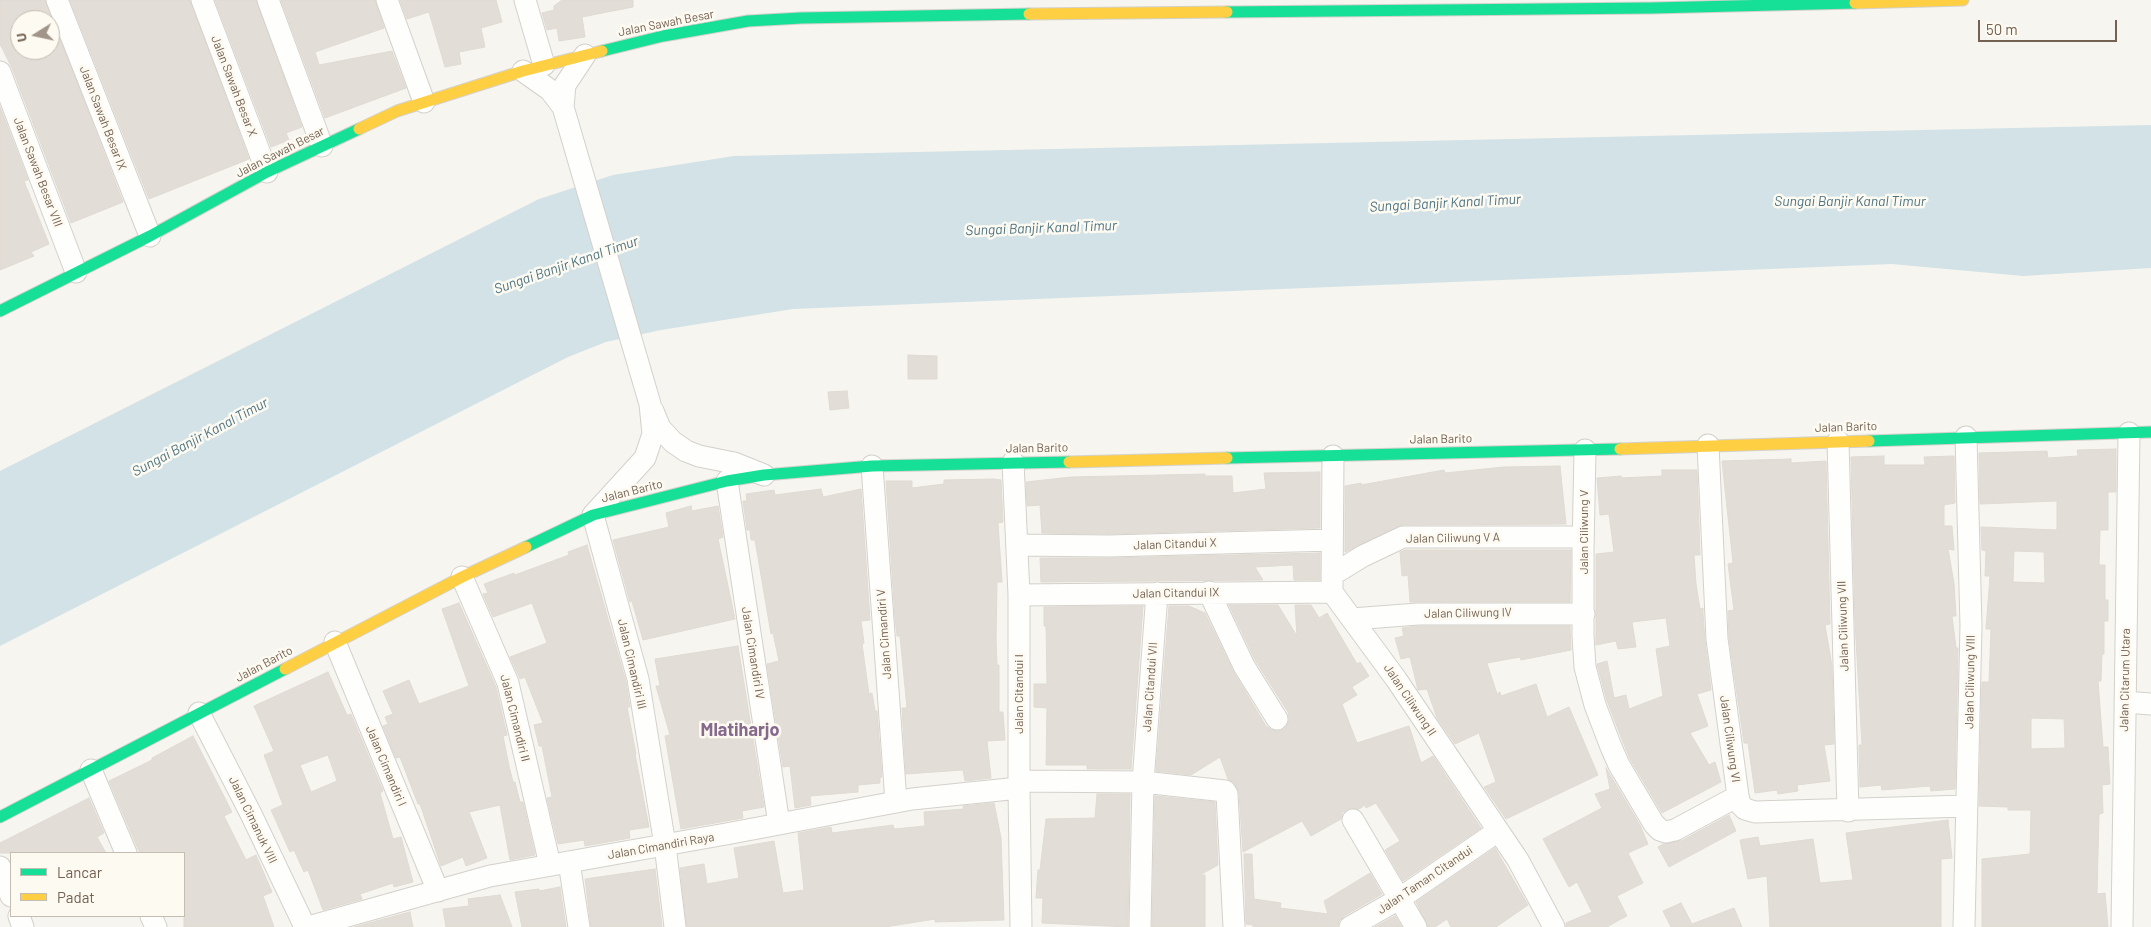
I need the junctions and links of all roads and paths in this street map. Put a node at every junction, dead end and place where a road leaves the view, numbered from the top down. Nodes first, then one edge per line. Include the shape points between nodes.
1 (57, 0) edge
2 (202, 0) edge
3 (268, 0) edge
4 (387, 0) edge
5 (525, 0) edge
6 (1963, 0) edge
7 (1875, 1) edge
8 (1048, 7) edge
9 (585, 54) junction
10 (544, 65) junction
11 (523, 71) junction
12 (0, 72) edge
13 (424, 102) junction
14 (565, 116) junction
15 (322, 146) junction
16 (267, 172) junction
17 (150, 236) junction
18 (76, 272) junction
19 (0, 311) edge
20 (650, 404) junction
21 (2151, 432) edge
22 (2129, 433) junction
23 (1966, 437) junction
24 (1838, 441) junction
25 (1708, 445) junction
26 (1586, 450) junction
27 (1334, 456) junction
28 (1013, 462) junction
29 (872, 466) junction
30 (764, 474) junction
31 (727, 481) junction
32 (593, 516) junction
33 (1583, 537) junction
34 (1332, 540) junction
35 (1017, 545) junction
36 (462, 577) junction
37 (1332, 584) junction
38 (1157, 592) junction
39 (1209, 592) junction
40 (1019, 595) junction
41 (1584, 614) junction
42 (1352, 619) junction
43 (335, 642) junction
44 (2125, 702) junction
45 (2151, 704) edge
46 (200, 713) junction
47 (1277, 719) dead end
48 (91, 770) junction
49 (1143, 782) junction
50 (1019, 784) junction
51 (1738, 796) junction
52 (896, 802) junction
53 (1967, 806) junction
54 (1848, 811) junction
55 (0, 817) edge
56 (1353, 820) dead end
57 (779, 824) junction
58 (1498, 831) junction
59 (665, 845) junction
60 (126, 852) edge
61 (560, 864) junction
62 (0, 867) edge
63 (438, 891) junction
64 (10, 893) edge
65 (1399, 899) junction
66 (306, 927) edge
67 (579, 927) edge
68 (675, 927) edge
69 (1021, 927) edge
70 (1140, 927) edge
71 (1234, 927) edge
72 (1350, 927) edge
73 (1416, 927) edge
74 (1554, 927) edge
75 (1964, 927) edge
76 (2122, 927) edge

1 - 17 street, Jalan Sawah Besar IX
2 - 16 street, Jalan Sawah Besar X
3 - 15 street
4 - 13 street
5 - 10 street
6 - 7 street, Jalan Sawah Besar
7 - 8 street, Jalan Sawah Besar via 1652,8
8 - 9 street, Jalan Sawah Besar via 748,21
9 - 10 street, Jalan Sawah Besar
9 - 14 street via 565,85
10 - 11 street, Jalan Sawah Besar
11 - 13 street, Jalan Sawah Besar
11 - 14 street via 550,90
12 - 18 street, Jalan Sawah Besar VIII
13 - 15 street, Jalan Sawah Besar
14 - 20 street
15 - 16 street, Jalan Sawah Besar
16 - 17 street, Jalan Sawah Besar
17 - 18 street, Jalan Sawah Besar
18 - 19 street, Jalan Sawah Besar
20 - 30 street via 660,428 686,451
20 - 32 street via 653,434 645,458
21 - 22 street, Jalan Barito
22 - 23 street, Jalan Barito
22 - 44 street, Jalan Citarum Utara
23 - 24 street, Jalan Barito
23 - 53 street, Jalan Ciliwung VIII via 1971,626
24 - 25 street, Jalan Barito
24 - 54 street, Jalan Ciliwung VII
25 - 26 street, Jalan Barito
25 - 51 street, Jalan Ciliwung VI via 1717,640
26 - 27 street, Jalan Barito
26 - 33 street, Jalan Ciliwung V
27 - 28 street, Jalan Barito
27 - 34 street
28 - 29 street, Jalan Barito
28 - 35 street, Jalan Citandui I
29 - 30 street, Jalan Barito
29 - 52 street, Jalan Cimandiri V
30 - 31 street, Jalan Barito
31 - 32 street, Jalan Barito
31 - 57 street, Jalan Cimandiri IV
32 - 36 street, Jalan Barito
32 - 59 street, Jalan Cimandiri III via 638,679
33 - 37 street, Jalan Ciliwung V A via 1403,537 1363,556
33 - 41 street, Jalan Ciliwung V
34 - 35 street, Jalan Citandui X
34 - 37 street
35 - 40 street, Jalan Citandui I
36 - 43 street, Jalan Barito
36 - 61 street, Jalan Cimandiri II via 508,683
37 - 39 street, Jalan Citandui IX
37 - 42 street, Jalan Ciliwung II
38 - 39 street, Jalan Citandui IX
38 - 40 street, Jalan Citandui IX
38 - 49 street, Jalan Citandui VII
39 - 47 street via 1244,666
40 - 50 street, Jalan Citandui I
41 - 42 street, Jalan Ciliwung IV via 1418,614
41 - 51 street, Jalan Ciliwung V via 1585,667 1600,721 1619,766 1654,824 1666,832 1675,830
42 - 58 street, Jalan Ciliwung II
43 - 46 street, Jalan Barito
43 - 63 street, Jalan Cimandiri I
44 - 45 street
44 - 76 street, Jalan Citarum Utara
46 - 48 street, Jalan Barito
46 - 66 street, Jalan Cimanuk VIII
48 - 55 street, Jalan Barito
48 - 60 street
49 - 50 street, Jalan Cimandiri Raya
49 - 70 street, Jalan Citandui VII
49 - 71 street, Jalan Cimandiri Raya via 1222,790 1227,794
50 - 52 street, Jalan Cimandiri Raya
50 - 69 street, Jalan Citandui I
51 - 54 street, Jalan Ciliwung VI via 1740,804 1755,812
52 - 57 street, Jalan Cimandiri Raya
53 - 54 street, Jalan Ciliwung VI
53 - 75 street, Jalan Ciliwung VIII
56 - 65 street
57 - 59 street, Jalan Cimandiri Raya
58 - 65 street, Jalan Taman Citandui
58 - 74 street, Jalan Ciliwung II via 1518,860
59 - 61 street, Jalan Cimandiri Raya
59 - 68 street, Jalan Cimandiri III
61 - 63 street, Jalan Cimandiri Raya via 490,876
61 - 67 street, Jalan Cimandiri II
62 - 64 street
63 - 66 street, Jalan Cimandiri Raya
65 - 72 street, Jalan Taman Citandui
65 - 73 street

